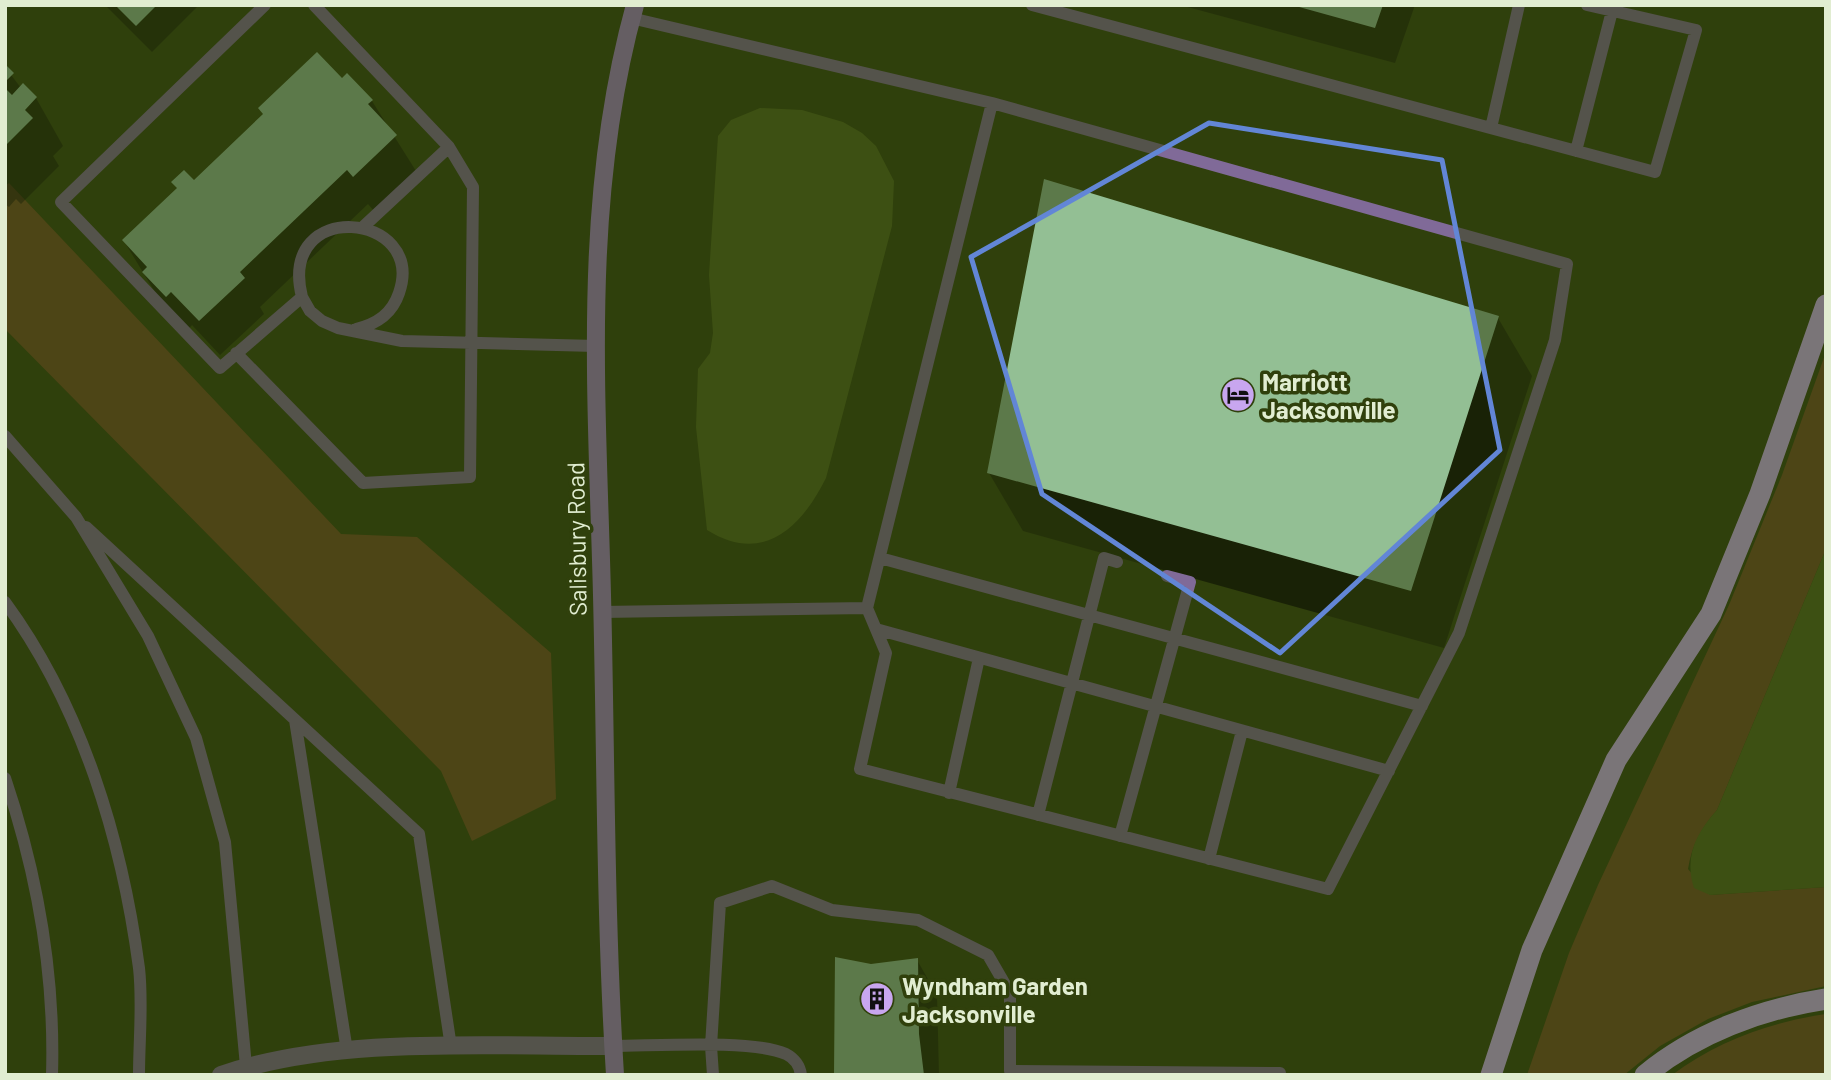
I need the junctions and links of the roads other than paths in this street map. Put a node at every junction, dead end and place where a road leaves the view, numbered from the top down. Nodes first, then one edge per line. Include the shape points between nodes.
1 (265, 5) edge
2 (314, 5) edge
3 (1032, 5) edge
4 (1519, 5) edge
5 (1587, 5) edge
6 (1612, 11) junction
7 (633, 12) edge
8 (992, 103) junction
9 (1491, 128) junction
10 (449, 147) junction
11 (1576, 151) junction
12 (363, 227) junction
13 (302, 297) junction
14 (1826, 305) edge
15 (356, 329) junction
16 (469, 342) junction
17 (596, 346) junction
18 (236, 353) junction
19 (5, 436) edge
20 (76, 517) junction
21 (880, 558) junction
22 (1117, 562) dead end
23 (1167, 576) dead end
24 (5, 602) edge
25 (867, 608) junction
26 (602, 611) junction
27 (1090, 615) junction
28 (876, 629) junction
29 (1176, 638) junction
30 (979, 658) junction
31 (1071, 684) junction
32 (1422, 706) junction
33 (1158, 707) junction
34 (295, 720) junction
35 (1242, 731) junction
36 (1389, 771) junction
37 (5, 778) edge
38 (949, 793) junction
39 (1038, 815) junction
40 (1120, 836) junction
41 (1209, 859) junction
42 (1826, 999) edge
43 (613, 1046) junction
44 (711, 1046) junction
45 (452, 1047) junction
46 (347, 1051) junction
47 (246, 1066) junction
48 (1010, 1073) edge
49 (52, 1075) edge
50 (139, 1075) edge
51 (221, 1075) edge
52 (615, 1075) edge
53 (713, 1075) edge
54 (801, 1075) edge
55 (1279, 1075) edge
56 (1491, 1075) edge
57 (1645, 1075) edge

1 - 18 lane via 61,201 220,368
2 - 10 lane
3 - 9 lane
4 - 9 lane
5 - 6 lane
6 - 11 lane
6 - 11 lane via 1696,30 1655,172
7 - 8 lane
7 - 17 street, Salisbury Road via 607,132 594,284
8 - 21 lane
8 - 32 lane via 1567,264 1555,340 1472,595 1459,633
9 - 11 lane
10 - 12 lane
10 - 16 lane via 473,187
12 - 13 lane via 340,226 314,240 299,268
12 - 15 lane via 389,243 398,257 401,280 390,311 370,326
13 - 15 lane via 322,321
13 - 18 lane
14 - 56 highway via 1760,494 1711,614 1616,760 1532,950
15 - 16 lane via 402,341
16 - 17 lane
16 - 18 lane via 470,477 363,483
17 - 26 street, Salisbury Road
19 - 20 lane
20 - 34 lane
20 - 47 lane via 148,636 196,738 225,842
21 - 25 lane
21 - 27 lane
22 - 27 lane via 1104,558
23 - 29 lane via 1190,582
24 - 50 lane via 36,643 83,741 117,854 139,970
25 - 26 lane
25 - 28 lane
26 - 43 street, Salisbury Road
27 - 29 lane
27 - 31 lane
28 - 30 lane
28 - 38 lane via 887,653 860,769
29 - 32 lane
29 - 33 lane
30 - 31 lane
30 - 38 lane
31 - 33 lane
31 - 39 lane
32 - 36 lane
33 - 35 lane
33 - 40 lane
34 - 45 lane via 419,834
34 - 46 lane
35 - 36 lane
35 - 41 lane
36 - 41 lane via 1328,889
37 - 49 lane via 40,913 54,1017
38 - 39 lane
39 - 40 lane
40 - 41 lane
42 - 57 highway via 1746,1019 1703,1038
43 - 44 lane
43 - 45 street
43 - 52 street, Salisbury Road
44 - 48 lane via 720,903 772,886 832,909 918,920 988,954 1010,993
44 - 53 lane
44 - 54 lane via 748,1046 785,1054
45 - 46 street
46 - 47 street
47 - 51 street
48 - 55 lane

